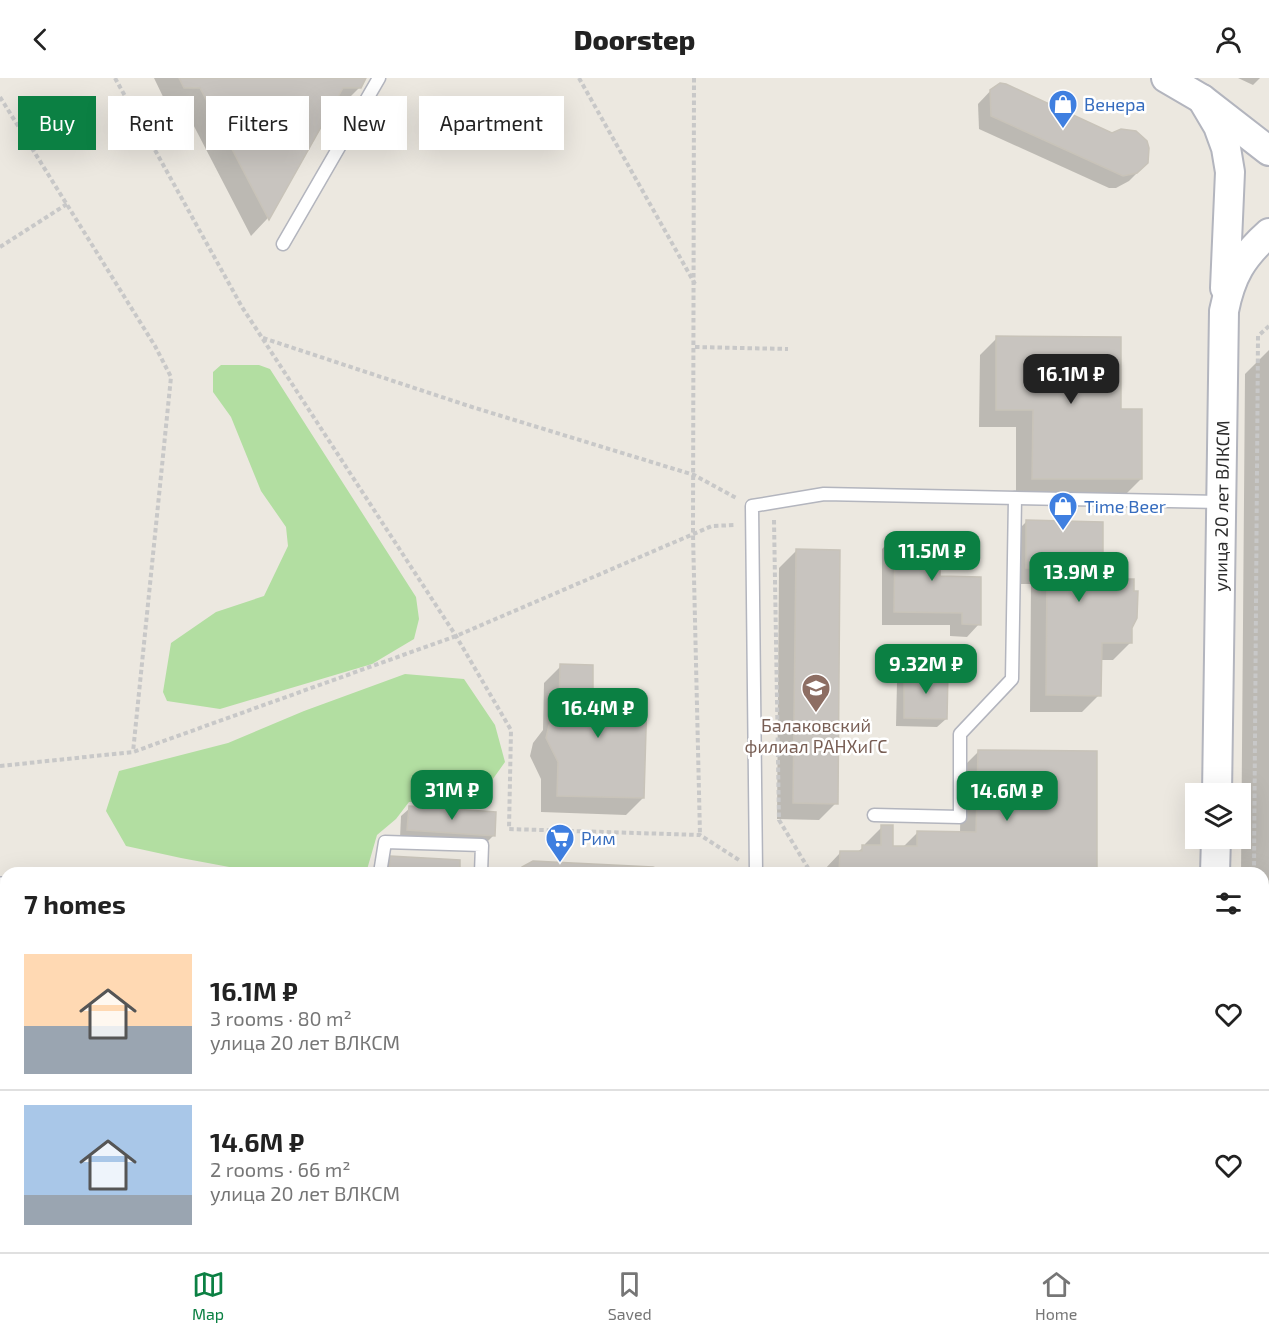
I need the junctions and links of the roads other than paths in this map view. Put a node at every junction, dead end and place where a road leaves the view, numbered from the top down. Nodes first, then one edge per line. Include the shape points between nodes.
1 (379, 78) edge
2 (1166, 78) edge
3 (1202, 99) junction
4 (1269, 151) edge
5 (1269, 233) edge
6 (283, 244) dead end
7 (1224, 311) junction
8 (1015, 498) junction
9 (1220, 502) junction
10 (1216, 783) edge
11 (874, 815) dead end
12 (1216, 849) edge
13 (381, 867) edge
14 (481, 867) edge
15 (757, 867) edge
16 (1215, 867) edge

1 - 6 lane
2 - 3 street
3 - 4 street
3 - 7 street via 1227,148 1230,172
5 - 7 street, улица 20 лет ВЛКСМ via 1238,268
7 - 9 street, улица 20 лет ВЛКСМ
8 - 9 lane
8 - 11 lane via 1012,679 960,734 960,817
8 - 15 lane via 824,494 752,506
9 - 10 street, улица 20 лет ВЛКСМ
12 - 16 street
13 - 14 lane via 385,842 482,845

